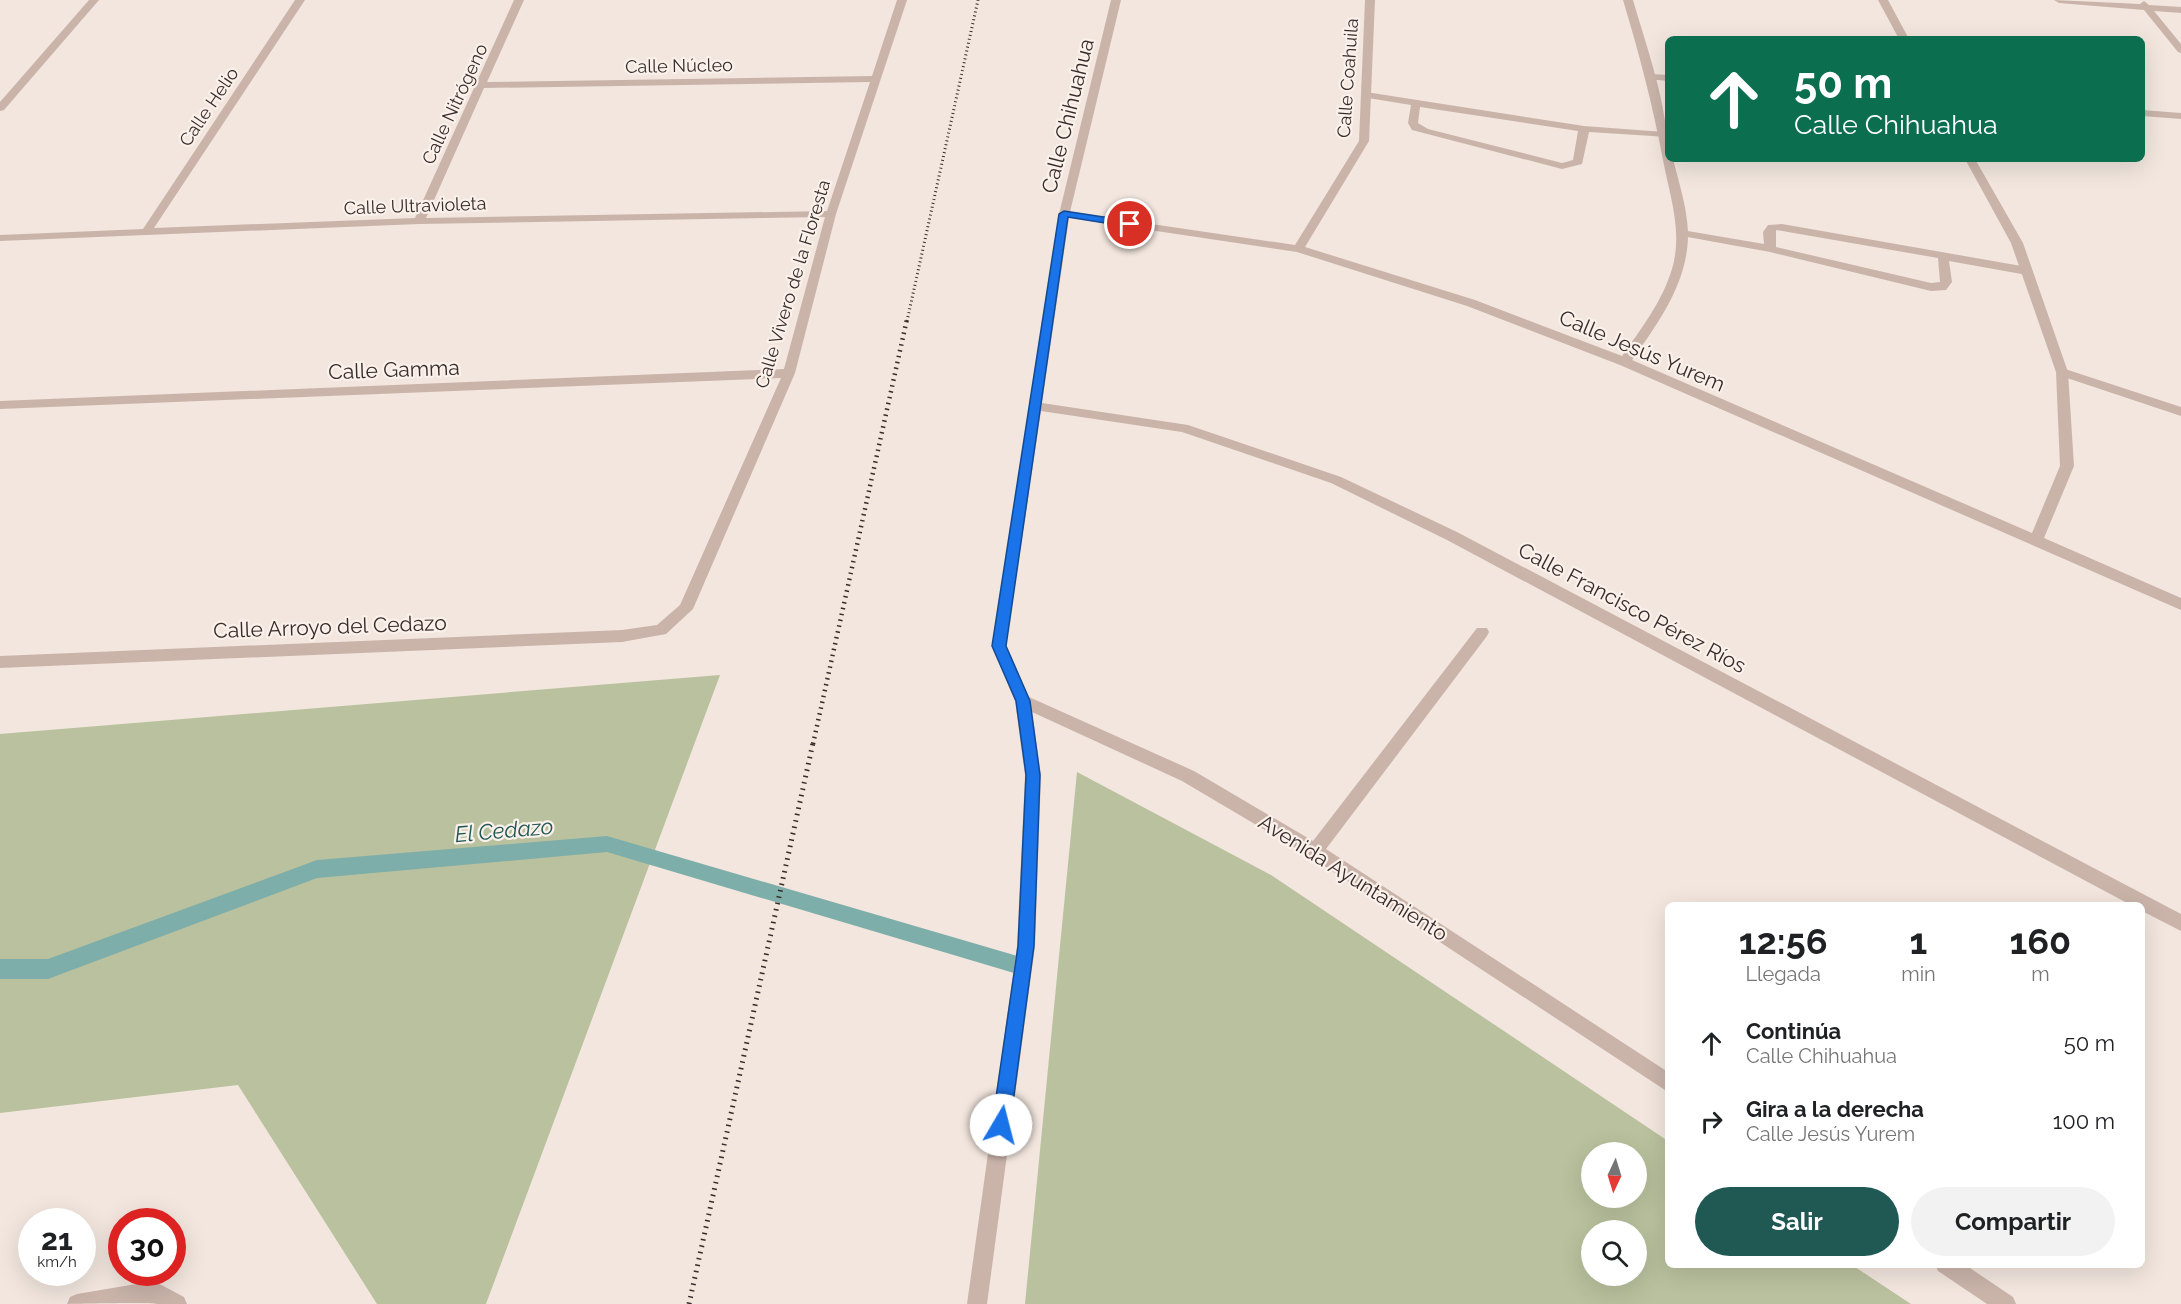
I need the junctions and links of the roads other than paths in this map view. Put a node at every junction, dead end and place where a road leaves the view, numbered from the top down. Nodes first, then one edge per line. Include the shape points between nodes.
1 (94, 0) edge
2 (300, 0) edge
3 (519, 0) edge
4 (902, 0) edge
5 (1116, 0) edge
6 (1370, 0) edge
7 (1628, 0) edge
8 (1883, 0) edge
9 (2058, 0) edge
10 (2143, 4) edge
11 (2181, 10) edge
12 (1902, 36) edge
13 (2181, 50) edge
14 (1651, 77) junction
15 (1665, 78) edge
16 (877, 79) junction
17 (482, 85) junction
18 (1366, 95) junction
19 (1416, 103) junction
20 (0, 108) edge
21 (2145, 113) edge
22 (2181, 116) edge
23 (1584, 129) junction
24 (1664, 135) junction
25 (1665, 141) edge
26 (1669, 162) edge
27 (1972, 162) edge
28 (831, 214) junction
29 (1064, 214) junction
30 (419, 221) junction
31 (146, 232) junction
32 (1682, 233) junction
33 (0, 238) edge
34 (1298, 249) junction
35 (1770, 249) junction
36 (1943, 256) junction
37 (2027, 271) junction
38 (1624, 362) junction
39 (2062, 372) junction
40 (789, 374) junction
41 (2133, 396) junction
42 (2181, 401) edge
43 (0, 405) edge
44 (1035, 406) junction
45 (2181, 412) edge
46 (2035, 542) junction
47 (2181, 604) edge
48 (661, 630) joint
49 (1482, 632) dead end
50 (0, 662) edge
51 (1023, 701) junction
52 (1315, 851) junction
53 (2141, 902) edge
54 (2145, 904) edge
55 (2181, 923) edge
56 (1665, 1081) edge
57 (1951, 1268) edge
58 (77, 1304) edge
59 (177, 1304) edge
60 (977, 1304) edge
61 (2006, 1304) edge

1 - 20 street
2 - 31 street, Calle Helio
3 - 17 street, Calle Nitrógeno
4 - 16 street, Calle Vivero de la Floresta
5 - 29 street, Calle Chihuahua
6 - 18 street, Calle Coahuila
7 - 14 street
8 - 12 street
9 - 10 street
10 - 11 street
10 - 13 street
14 - 15 street
14 - 24 street
16 - 17 street, Calle Núcleo
16 - 28 street, Calle Vivero de la Floresta
17 - 30 street, Calle Nitrógeno
18 - 19 street
18 - 34 street, Calle Coahuila via 1364,141
19 - 23 street
19 - 23 street via 1416,128 1562,166 1578,162
21 - 22 street
23 - 24 street
24 - 25 street
26 - 32 street
27 - 37 street via 2017,243
28 - 30 street, Calle Ultravioleta
28 - 40 street, Calle Vivero de la Floresta
29 - 34 street, Calle Jesús Yurem
29 - 44 street, Calle Chihuahua
30 - 31 street, Calle Ultravioleta
31 - 33 street, Calle Ultravioleta
32 - 35 street
32 - 38 street via 1680,263 1658,313
34 - 38 street, Calle Jesús Yurem via 1471,303
35 - 36 street via 1769,232 1772,227 1782,227
35 - 36 street via 1942,287 1946,282
36 - 37 street
37 - 39 street
38 - 46 street, Calle Jesús Yurem
39 - 41 street
39 - 46 street via 2067,466
40 - 43 street, Calle Gamma
40 - 48 street, Calle Vivero de la Floresta via 686,609
41 - 42 street
41 - 45 street
44 - 51 street, Calle Chihuahua via 999,646
44 - 53 street, Calle Francisco Pérez Ríos via 1183,428 1336,480 1452,536
46 - 47 street, Calle Jesús Yurem
48 - 50 street, Calle Arroyo del Cedazo via 622,636
49 - 52 street
51 - 52 street, Avenida Ayuntamiento via 1188,776
51 - 60 street, Calle Chihuahua via 1033,775 1026,946
52 - 56 street, Avenida Ayuntamiento
54 - 55 street, Calle Francisco Pérez Ríos
57 - 61 street
58 - 59 street via 154,1291

